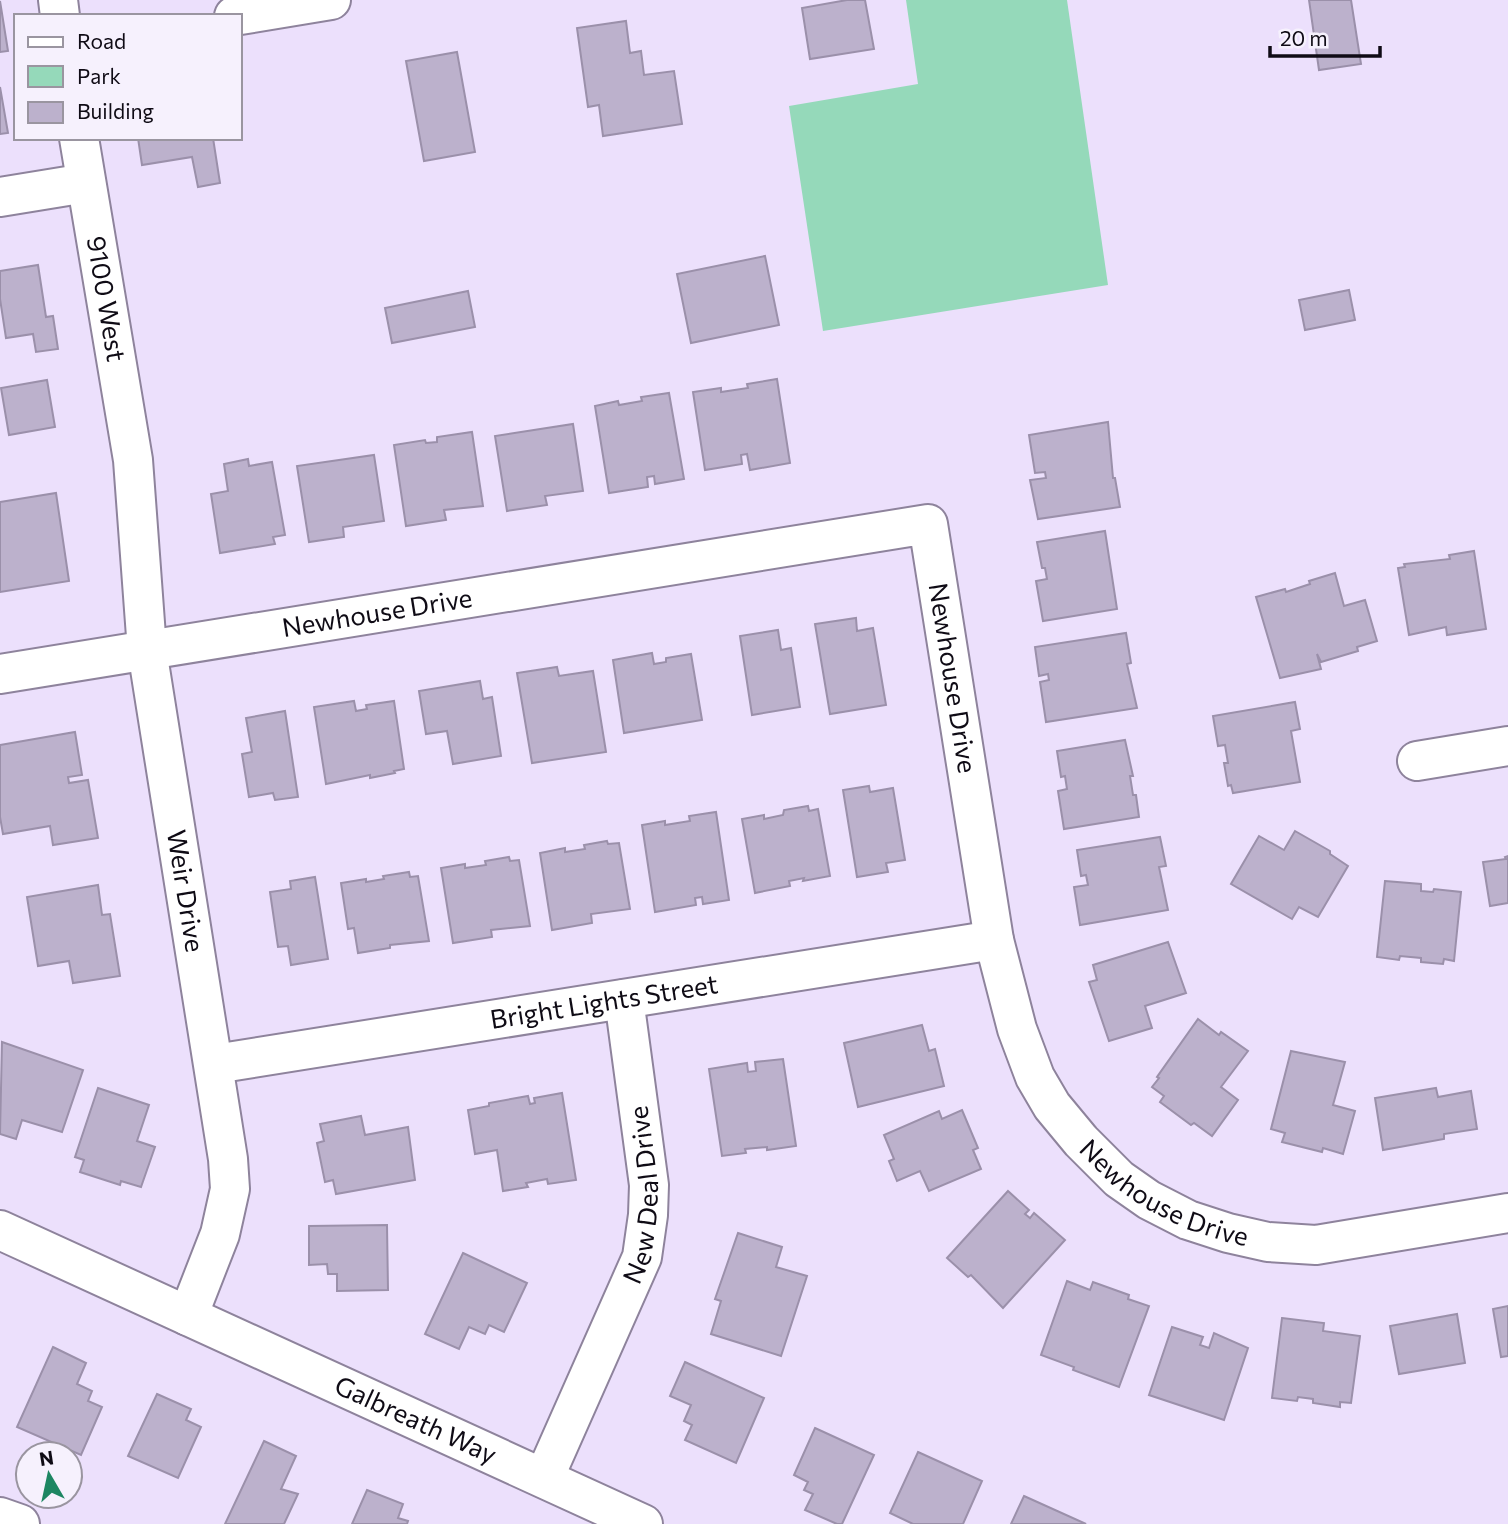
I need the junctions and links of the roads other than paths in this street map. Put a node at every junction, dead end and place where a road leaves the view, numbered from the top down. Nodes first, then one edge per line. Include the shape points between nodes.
1 (331, 0) edge
2 (242, 15) edge
3 (79, 140) edge
4 (86, 183) junction
5 (0, 197) edge
6 (133, 460) joint
7 (147, 650) junction
8 (0, 674) edge
9 (1508, 746) edge
10 (1417, 761) dead end
11 (994, 940) junction
12 (624, 999) junction
13 (215, 1064) junction
14 (1508, 1213) edge
15 (0, 1230) edge
16 (188, 1316) junction
17 (544, 1478) junction
18 (0, 1517) edge
19 (20, 1524) edge
20 (643, 1524) edge

1 - 2 street
3 - 4 street, 9100 West
4 - 5 street
4 - 6 street, 9100 West
6 - 7 street, Weir Drive
7 - 8 street
7 - 11 street, Newhouse Drive via 928,524
7 - 13 street, Weir Drive
9 - 10 street
11 - 12 street, Bright Lights Street
11 - 14 street, Newhouse Drive via 1017,1030 1052,1106 1119,1179 1149,1200 1228,1233 1268,1242 1316,1245
12 - 13 street, Bright Lights Street
12 - 17 street, New Deal Drive via 647,1155 649,1215 642,1257
13 - 16 street, Weir Drive via 230,1189 220,1234
15 - 16 street, Galbreath Way
16 - 17 street, Galbreath Way
17 - 20 street, Galbreath Way
18 - 19 street

